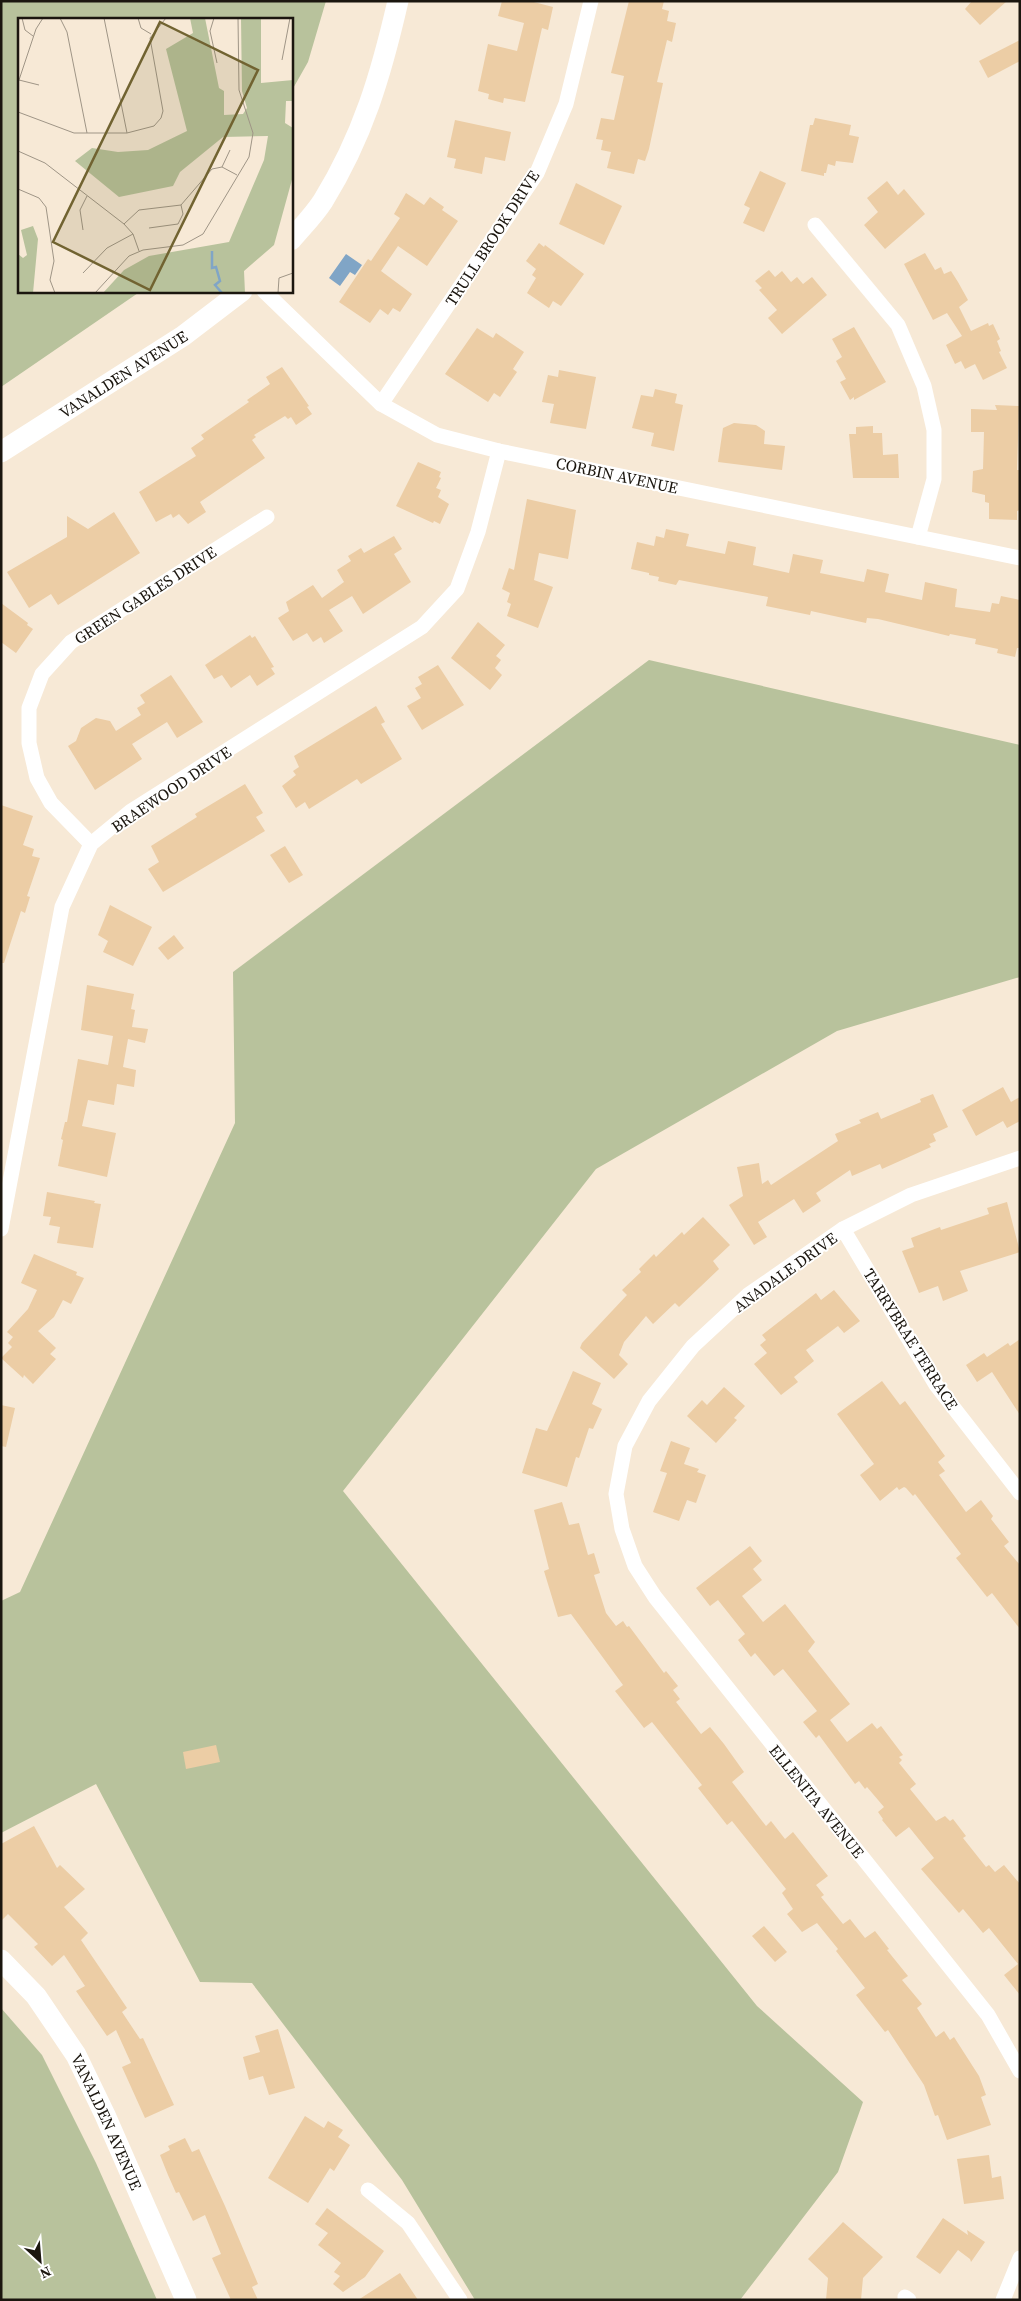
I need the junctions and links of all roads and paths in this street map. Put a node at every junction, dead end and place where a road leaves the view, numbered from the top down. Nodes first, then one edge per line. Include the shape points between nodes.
1 (398, 1) edge
2 (591, 1) edge
3 (815, 225) dead end
4 (292, 239) edge
5 (241, 292) edge
6 (265, 292) edge
7 (381, 404) junction
8 (499, 451) junction
9 (1, 452) edge
10 (267, 517) dead end
11 (918, 537) junction
12 (1020, 558) edge
13 (91, 844) junction
14 (1020, 1158) edge
15 (1, 1229) edge
16 (842, 1229) junction
17 (1020, 1493) edge
18 (622, 1528) joint
19 (1, 1960) edge
20 (1020, 2071) edge
21 (368, 2190) dead end
22 (1020, 2258) edge
23 (186, 2300) edge
24 (460, 2300) edge
25 (1003, 2300) edge

1 - 4 main road via 378,81 362,127 322,202
2 - 7 street, TRULL BROOK DRIVE via 566,104 537,173
3 - 11 street via 898,324 924,386 934,430 934,479
5 - 9 main road, VANALDEN AVENUE via 183,336
6 - 7 street, CORBIN AVENUE
7 - 8 street, CORBIN AVENUE via 437,435
8 - 11 street, CORBIN AVENUE
8 - 13 street, BRAEWOOD DRIVE via 478,532 457,589 422,627 131,811
10 - 13 street, GREEN GABLES DRIVE via 71,642 42,674 30,708 28,743 37,778 51,803
11 - 12 street, CORBIN AVENUE
13 - 15 street, BRAEWOOD DRIVE via 62,907
14 - 16 street, ANADALE DRIVE via 911,1194
16 - 17 street, TARRYBRAE TERRACE via 936,1386
16 - 18 street, ANADALE DRIVE via 748,1295 694,1346 649,1401 625,1446 616,1494
18 - 20 street, ELLENITA AVENUE via 635,1566 655,1597 988,2015
19 - 23 main road, VANALDEN AVENUE via 36,1996 76,2055
21 - 24 street via 408,2223
22 - 25 street

